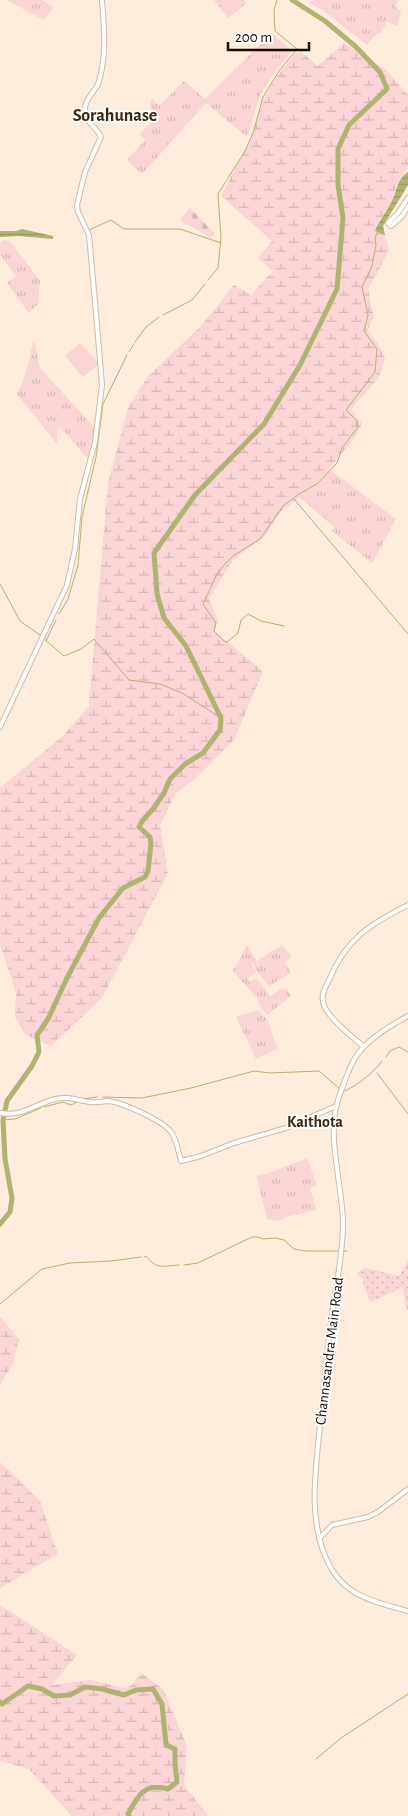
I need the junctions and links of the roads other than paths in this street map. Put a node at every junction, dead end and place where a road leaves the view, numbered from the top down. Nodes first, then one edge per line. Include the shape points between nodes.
1 (102, 0) edge
2 (407, 202) edge
3 (390, 224) dead end
4 (0, 727) edge
5 (408, 905) edge
6 (408, 1016) edge
7 (364, 1047) junction
8 (336, 1106) junction
9 (0, 1113) edge
10 (408, 1489) edge
11 (320, 1539) junction
12 (408, 1611) edge

1 - 4 street via 101,75 85,108 86,116 101,137 85,172 77,205 89,235 102,385 95,442 80,498 75,549 67,585
2 - 3 street via 402,216
5 - 7 street via 375,922 347,947 333,969 323,995 323,1003 331,1016
6 - 7 street
7 - 8 street, Channasandra Main Road via 356,1056
8 - 9 street via 286,1128 180,1160 176,1141 168,1128 110,1101 92,1102 64,1097 26,1111 9,1115
8 - 11 street, Channasandra Main Road via 334,1124 343,1236 328,1343 314,1487
10 - 11 street via 368,1517 332,1525
11 - 12 street, Channasandra Main Road via 332,1571 345,1586 358,1595

